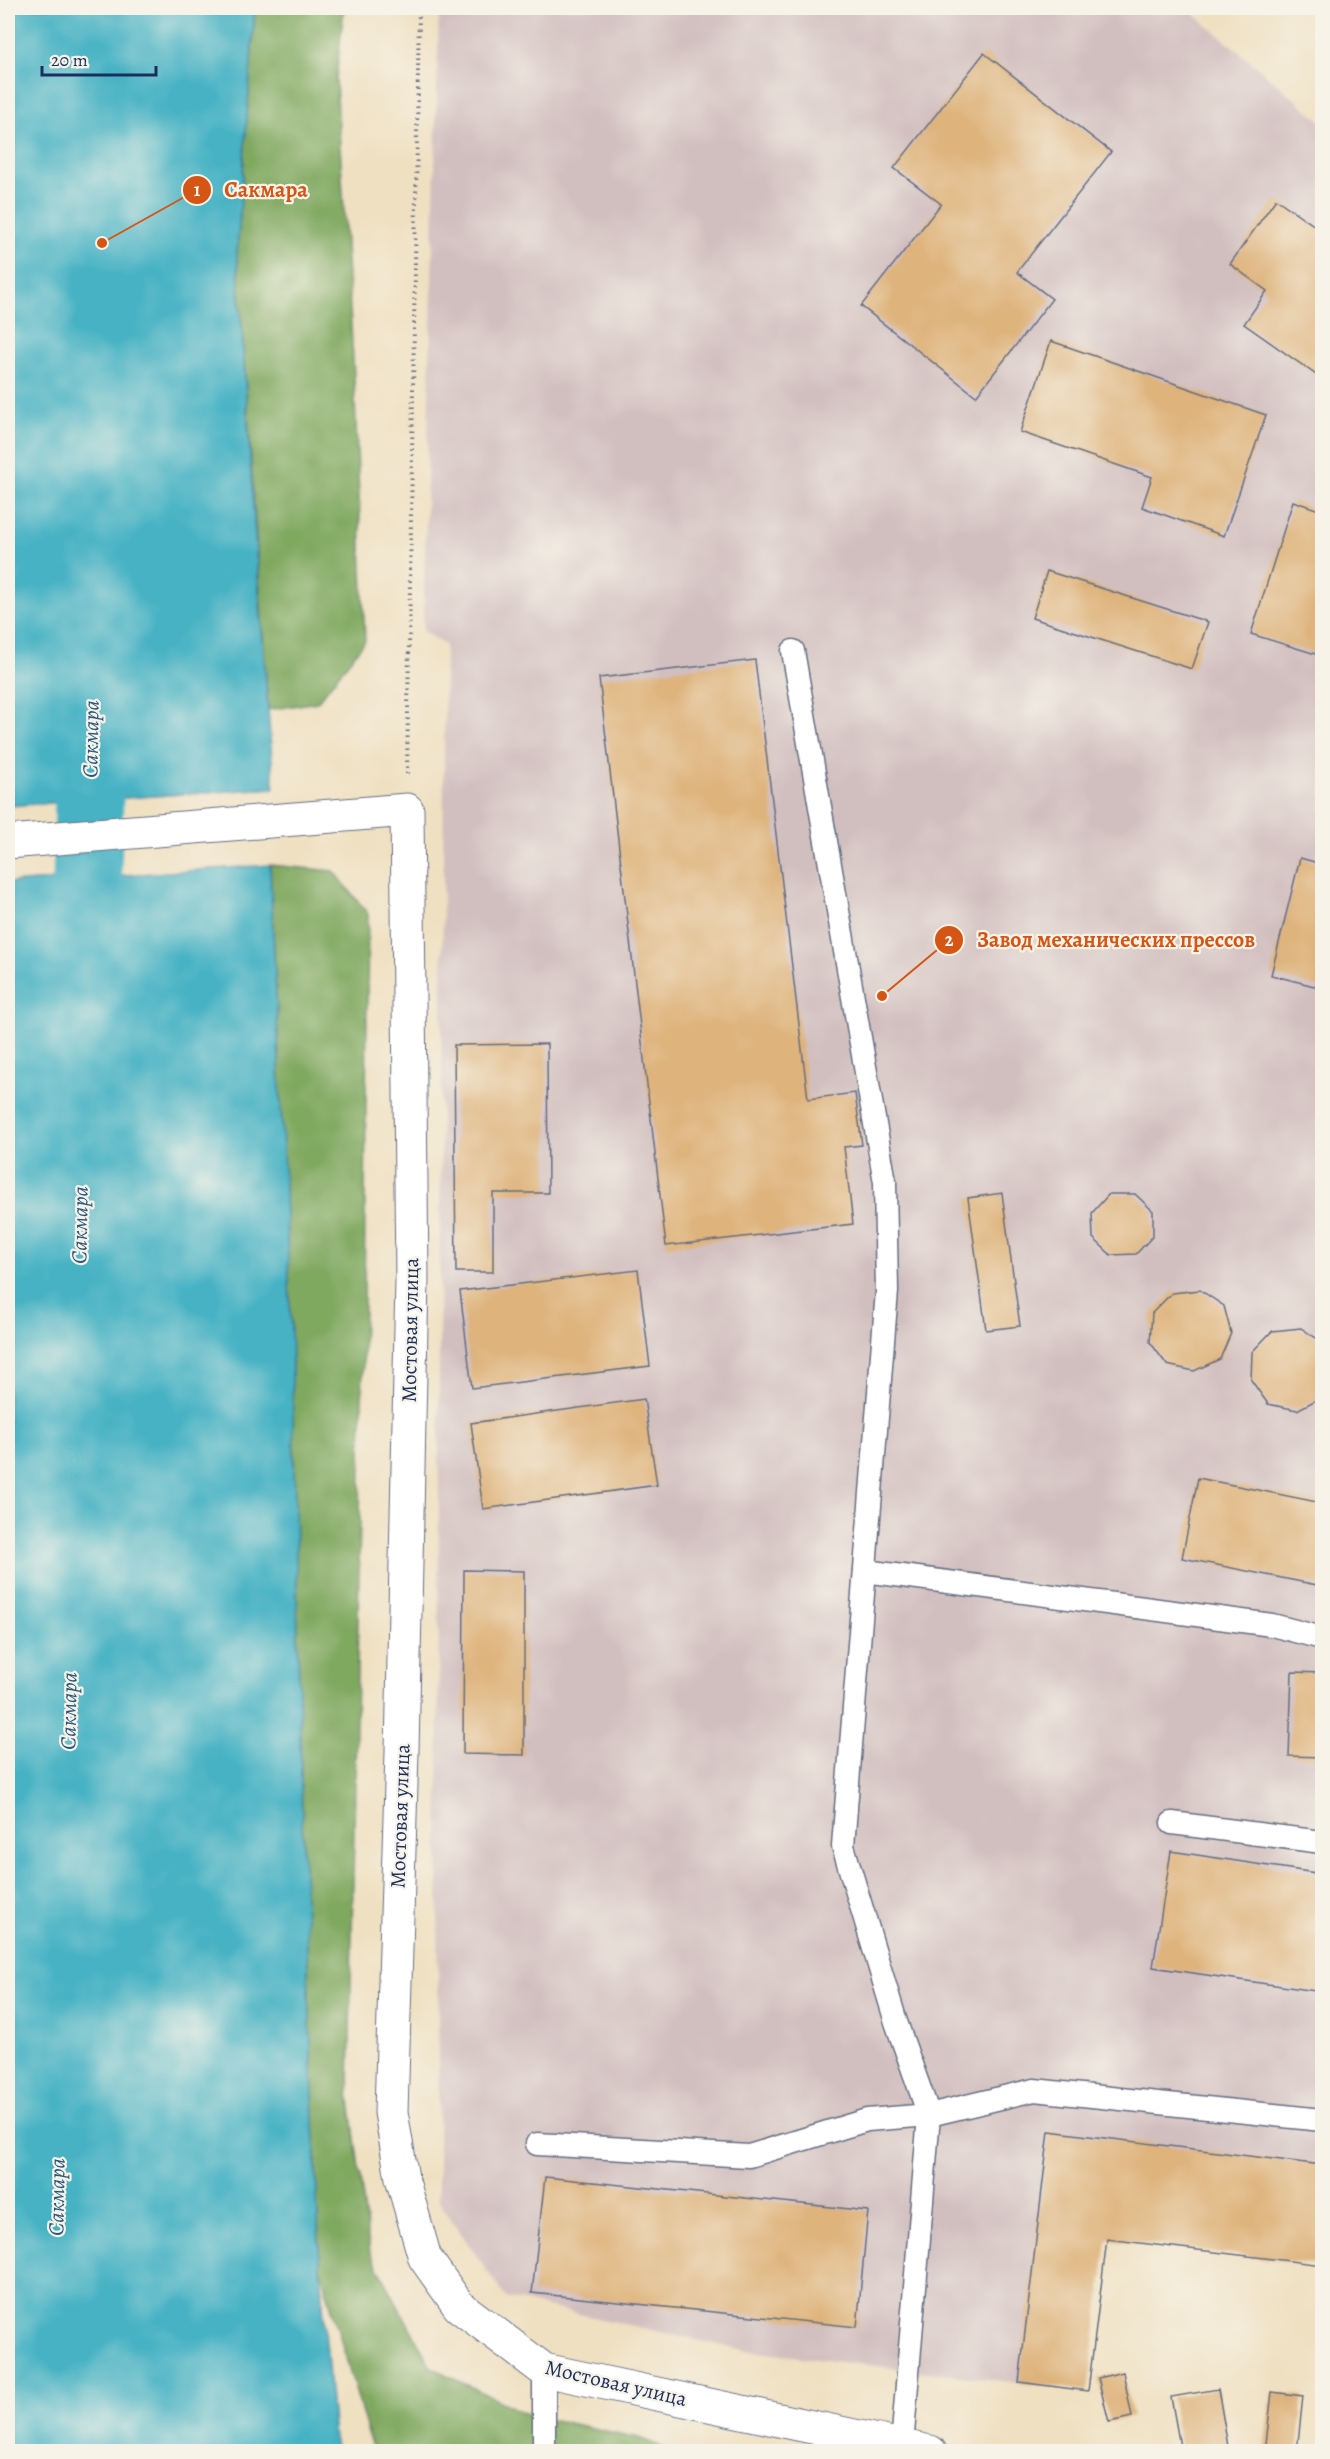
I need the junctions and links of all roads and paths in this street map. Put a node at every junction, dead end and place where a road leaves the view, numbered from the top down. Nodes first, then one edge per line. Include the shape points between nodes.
1 (419, 8) edge
2 (793, 651) dead end
3 (407, 810) junction
4 (8, 842) edge
5 (865, 1571) junction
6 (1323, 1638) edge
7 (1172, 1823) dead end
8 (1323, 1842) edge
9 (929, 2115) junction
10 (1323, 2120) edge
11 (537, 2144) dead end
12 (544, 2370) junction
13 (916, 2449) edge
14 (544, 2451) edge

1 - 3 path
2 - 5 lane via 885,1182 887,1291
3 - 4 street
3 - 12 street, Мостовая улица via 412,1279 392,2112 402,2178 425,2258 459,2306
5 - 6 lane via 1272,1625
5 - 9 lane via 843,1846 896,2022
7 - 8 lane
9 - 10 lane via 1034,2090
9 - 11 lane via 867,2120 749,2156
9 - 13 lane
12 - 13 street, Мостовая улица
12 - 14 lane

